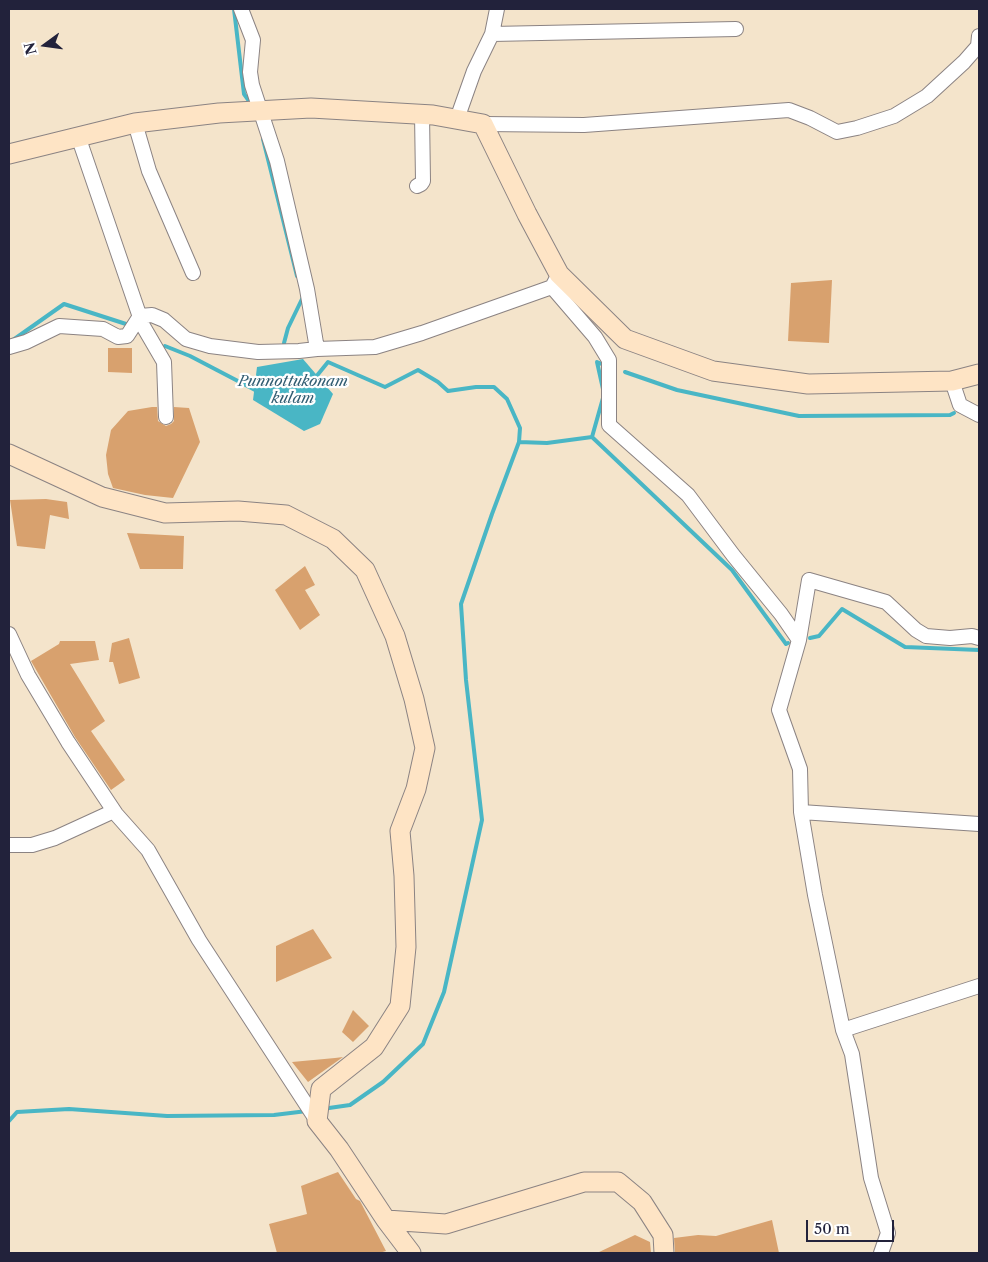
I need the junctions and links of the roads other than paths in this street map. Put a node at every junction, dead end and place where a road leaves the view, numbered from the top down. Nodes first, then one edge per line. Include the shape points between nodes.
1 (241, 9) edge
2 (497, 9) edge
3 (736, 29) dead end
4 (492, 34) junction
5 (979, 36) edge
6 (261, 111) junction
7 (422, 114) junction
8 (457, 119) junction
9 (136, 123) junction
10 (483, 124) junction
11 (78, 136) junction
12 (9, 154) edge
13 (417, 186) dead end
14 (193, 273) dead end
15 (555, 280) junction
16 (140, 316) junction
17 (9, 347) edge
18 (317, 349) junction
19 (979, 374) edge
20 (952, 381) junction
21 (979, 415) edge
22 (166, 417) dead end
23 (9, 454) edge
24 (9, 634) edge
25 (979, 638) edge
26 (799, 640) junction
27 (114, 811) junction
28 (801, 812) junction
29 (979, 824) edge
30 (9, 845) edge
31 (979, 986) edge
32 (843, 1030) junction
33 (317, 1122) junction
34 (386, 1220) junction
35 (411, 1253) edge
36 (664, 1253) edge
37 (881, 1253) edge

1 - 6 street via 253,40 250,72
2 - 4 street
3 - 4 street
4 - 8 street via 474,71
5 - 10 street via 978,46 927,96 894,116 837,132 790,110 584,125
6 - 7 main road via 311,108
6 - 9 main road
6 - 18 street via 303,270
7 - 8 main road
7 - 13 street via 423,180
8 - 10 main road
9 - 11 main road
9 - 14 street via 149,170
10 - 15 main road
11 - 12 main road
11 - 16 street
15 - 18 street via 422,333 375,347
15 - 20 main road via 625,339 714,372 808,384
15 - 26 street via 609,360 609,425 688,495
16 - 17 street via 126,336 118,337 103,329 60,326
16 - 18 street via 152,315 164,320 186,339 210,346 258,352
16 - 22 street via 164,362
19 - 20 main road
20 - 21 street via 960,405
23 - 33 main road via 102,497 166,513 238,510 286,515 333,539 365,570 396,636 424,748 416,789 400,832 406,947 400,1006 374,1047 321,1089
24 - 27 street via 38,692
25 - 26 street via 926,636 886,602 809,580
26 - 28 street via 779,710 800,768
27 - 30 street via 55,838 32,845
27 - 33 street via 148,850 200,940
28 - 29 street
28 - 32 street
31 - 32 street
32 - 37 street via 852,1054 872,1178 888,1234
33 - 34 main road
34 - 35 main road
34 - 36 main road via 446,1224 584,1182 618,1182 642,1202 663,1234

